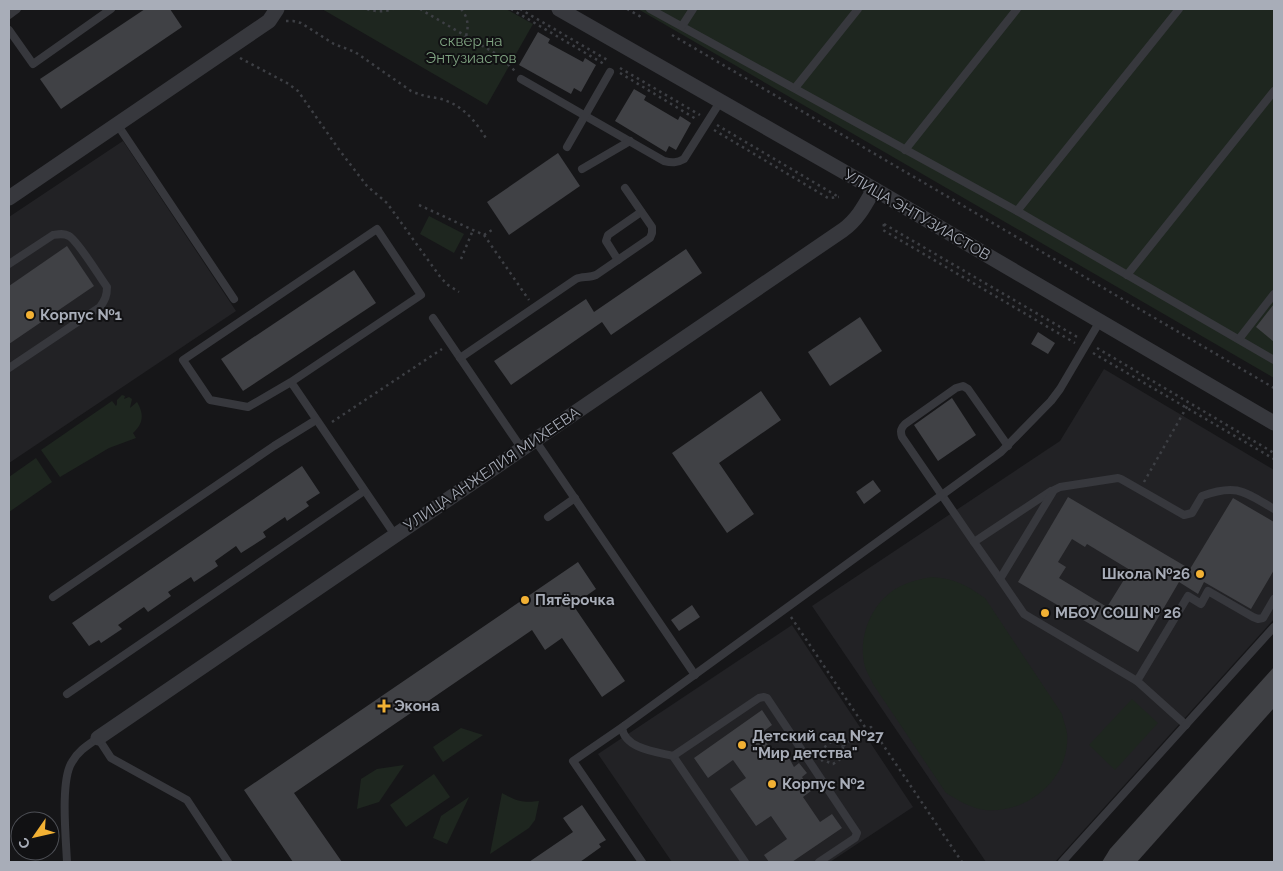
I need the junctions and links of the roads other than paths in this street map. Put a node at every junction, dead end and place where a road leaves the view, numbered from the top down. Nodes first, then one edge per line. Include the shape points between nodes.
1 (17, 9) edge
2 (111, 9) edge
3 (559, 9) edge
4 (650, 9) edge
5 (694, 9) edge
6 (858, 9) edge
7 (1017, 9) edge
8 (1179, 9) edge
9 (9, 14) edge
10 (273, 15) edge
11 (682, 26) junction
12 (9, 30) edge
13 (610, 72) dead end
14 (521, 79) road end
15 (795, 88) junction
16 (1274, 91) edge
17 (720, 102) junction
18 (585, 116) junction
19 (117, 124) junction
20 (630, 141) junction
21 (567, 147) dead end
22 (906, 150) junction
23 (582, 169) dead end
24 (625, 188) dead end
25 (874, 189) junction
26 (9, 198) edge
27 (1017, 211) junction
28 (641, 212) junction
29 (618, 260) junction
30 (9, 264) edge
31 (1127, 275) junction
32 (1274, 294) edge
33 (234, 299) dead end
34 (433, 318) dead end
35 (1100, 321) junction
36 (1239, 339) junction
37 (460, 358) junction
38 (1274, 360) edge
39 (9, 368) edge
40 (291, 382) junction
41 (316, 420) junction
42 (1274, 423) edge
43 (528, 444) junction
44 (1008, 446) junction
45 (1054, 490) junction
46 (364, 491) junction
47 (943, 496) junction
48 (575, 498) junction
49 (1274, 510) edge
50 (548, 517) dead end
51 (395, 535) junction
52 (974, 542) junction
53 (1000, 579) junction
54 (53, 597) dead end
55 (1274, 599) edge
56 (1274, 627) edge
57 (695, 675) junction
58 (1137, 682) junction
59 (67, 694) dead end
60 (1186, 725) junction
61 (624, 726) junction
62 (98, 738) junction
63 (674, 756) junction
64 (67, 862) edge
65 (228, 862) edge
66 (642, 862) edge
67 (746, 862) edge
68 (819, 862) edge
69 (1062, 862) edge

1 - 9 lane
2 - 12 lane via 33,64
3 - 17 street, УЛИЦА ЭНТУЗИАСТОВ
4 - 11 lane
5 - 11 lane
6 - 15 lane
7 - 22 lane
8 - 27 lane
10 - 19 street
11 - 15 lane
13 - 18 lane
14 - 18 lane
15 - 22 lane
16 - 31 lane
17 - 20 lane via 679,162 664,161
17 - 25 street, УЛИЦА ЭНТУЗИАСТОВ
18 - 20 lane
18 - 21 lane
19 - 26 street
19 - 33 lane
20 - 23 lane
22 - 27 lane
24 - 28 lane
25 - 35 street, УЛИЦА ЭНТУЗИАСТОВ
25 - 43 street, УЛИЦА АНЖЕЛИЯ МИХЕЕВА via 862,211 843,230
27 - 31 lane
28 - 29 lane via 608,235 606,241
28 - 29 lane via 652,227 652,236
29 - 37 lane via 596,275 576,279
30 - 39 lane via 53,235 66,235 78,246 106,287 107,294 100,307
31 - 36 lane
32 - 36 lane
34 - 37 lane
35 - 42 street, УЛИЦА ЭНТУЗИАСТОВ
35 - 44 lane via 1060,389
36 - 38 lane
37 - 43 lane
40 - 40 lane via 421,295 377,229 183,360 210,400 248,407
40 - 41 lane
41 - 46 lane
41 - 54 lane
43 - 48 lane
43 - 51 street, УЛИЦА АНЖЕЛИЯ МИХЕЕВА
44 - 47 lane
44 - 47 lane via 963,386 905,424 900,432 902,437
45 - 49 lane via 1118,478 1184,515 1192,513 1202,496 1231,490 1244,492
45 - 52 lane
45 - 53 lane
46 - 51 lane
46 - 59 lane
47 - 52 lane
47 - 57 lane
48 - 50 lane
48 - 57 lane
51 - 62 street, УЛИЦА АНЖЕЛИЯ МИХЕЕВА
52 - 53 lane
53 - 58 lane via 1024,614
55 - 58 lane via 1263,618 1258,619 1208,591 1201,604 1188,596
56 - 60 lane
57 - 61 lane
58 - 60 lane
60 - 69 lane
61 - 63 lane via 623,732 637,747
61 - 66 lane via 573,761
62 - 64 lane via 81,750 71,762 66,776
62 - 65 lane via 111,758 186,800
63 - 67 lane
63 - 68 lane via 759,698 766,698 857,833

